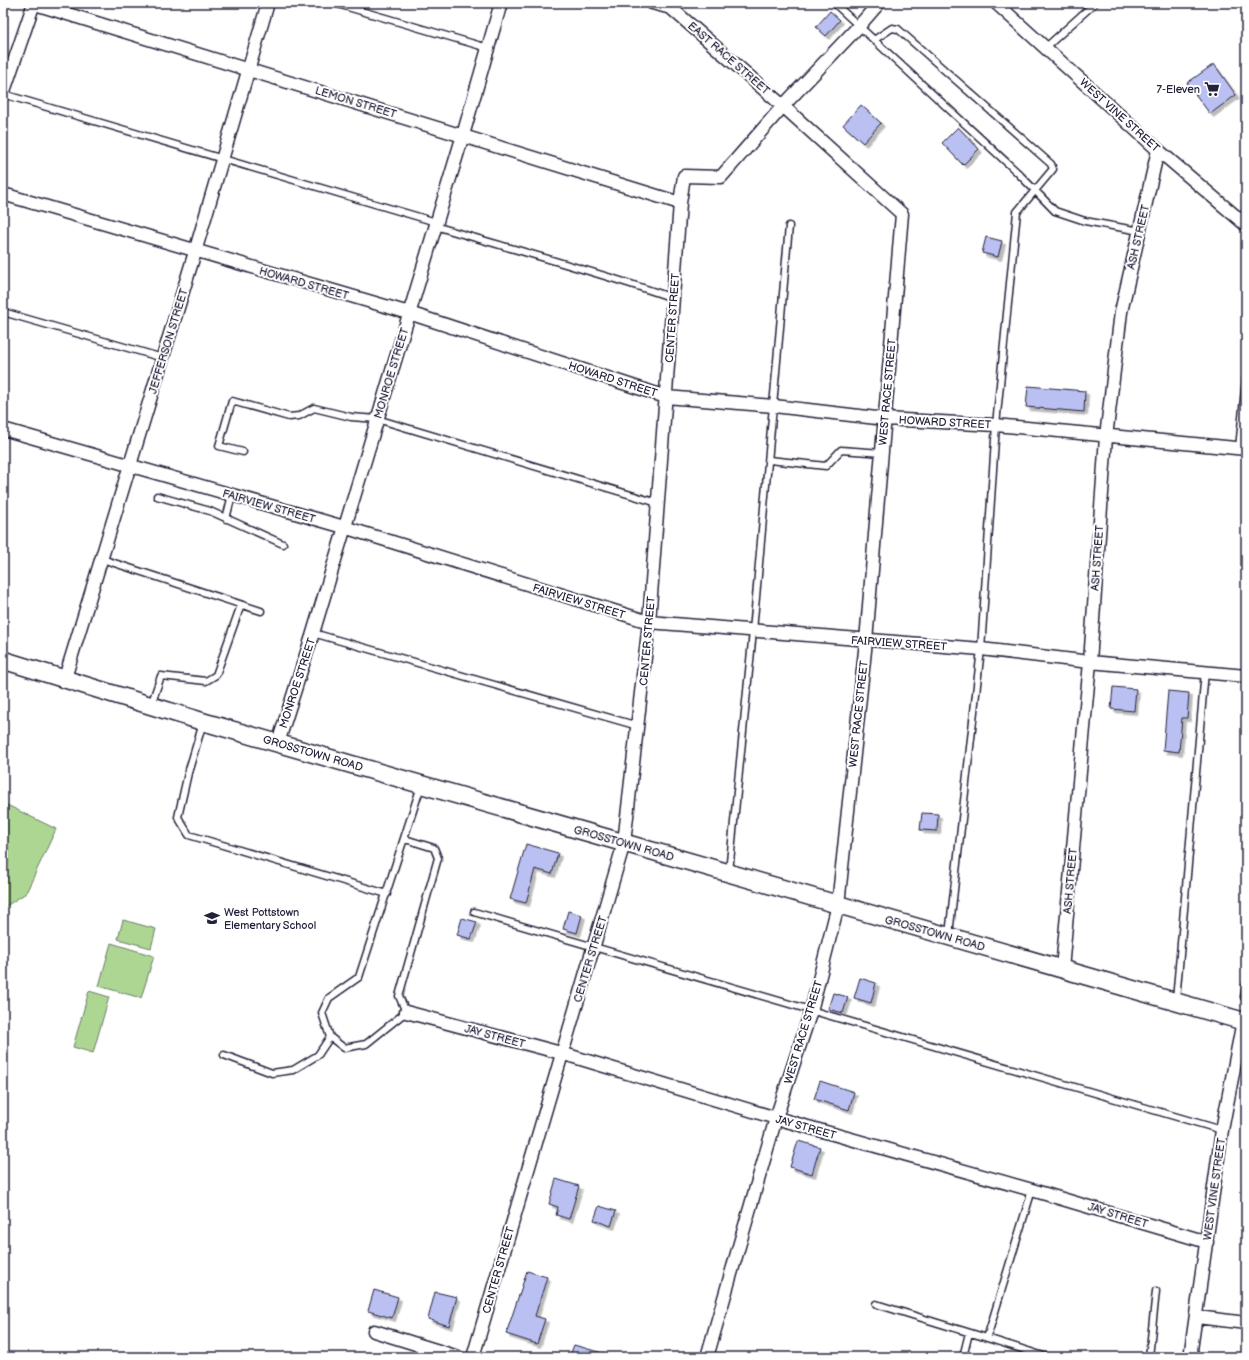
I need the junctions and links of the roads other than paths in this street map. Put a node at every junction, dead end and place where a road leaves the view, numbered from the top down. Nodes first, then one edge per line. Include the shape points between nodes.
1 (33, 3) edge
2 (268, 3) edge
3 (334, 3) edge
4 (501, 3) edge
5 (652, 3) edge
6 (834, 3) edge
7 (879, 3) edge
8 (996, 3) edge
9 (1095, 3) edge
10 (860, 26) junction
11 (874, 40) junction
12 (488, 48) junction
13 (1046, 48) junction
14 (250, 70) junction
15 (7, 71) edge
16 (3, 94) edge
17 (783, 106) junction
18 (463, 135) junction
19 (1158, 150) junction
20 (223, 159) junction
21 (1036, 191) junction
22 (3, 194) edge
23 (680, 203) junction
24 (436, 224) junction
25 (1246, 225) edge
26 (789, 226) dead end
27 (1140, 231) junction
28 (196, 252) junction
29 (673, 298) junction
30 (3, 312) edge
31 (409, 313) junction
32 (163, 358) junction
33 (1246, 378) edge
34 (666, 397) junction
35 (774, 406) junction
36 (377, 419) junction
37 (885, 419) junction
38 (996, 425) junction
39 (3, 430) edge
40 (1106, 437) junction
41 (1243, 448) edge
42 (243, 452) dead end
43 (882, 453) junction
44 (769, 460) junction
45 (131, 465) junction
46 (232, 495) junction
47 (157, 496) dead end
48 (658, 503) junction
49 (226, 519) junction
50 (344, 527) junction
51 (283, 544) dead end
52 (102, 559) junction
53 (241, 605) junction
54 (261, 611) dead end
55 (649, 622) junction
56 (753, 631) junction
57 (313, 633) junction
58 (866, 641) junction
59 (981, 649) junction
60 (3, 660) edge
61 (1090, 662) junction
62 (1205, 671) junction
63 (1246, 676) edge
64 (65, 678) junction
65 (151, 705) junction
66 (204, 722) junction
67 (638, 726) junction
68 (278, 743) junction
69 (421, 785) junction
70 (405, 839) junction
71 (624, 843) junction
72 (729, 874) junction
73 (387, 894) junction
74 (838, 905) junction
75 (474, 912) dead end
76 (949, 937) junction
77 (594, 946) junction
78 (1062, 969) junction
79 (1246, 985) edge
80 (1244, 997) dead end
81 (1176, 1002) junction
82 (812, 1011) junction
83 (406, 1012) junction
84 (1244, 1021) edge
85 (330, 1037) junction
86 (562, 1053) junction
87 (224, 1055) dead end
88 (776, 1118) junction
89 (1222, 1130) junction
90 (1032, 1190) junction
91 (1207, 1242) junction
92 (1156, 1292) dead end
93 (876, 1304) dead end
94 (1197, 1317) junction
95 (1246, 1323) edge
96 (374, 1331) dead end
97 (969, 1333) junction
98 (987, 1338) junction
99 (458, 1357) edge
100 (473, 1357) edge
101 (707, 1357) edge
102 (963, 1357) edge
103 (1047, 1357) edge
104 (1149, 1357) edge
105 (1193, 1357) edge

1 - 14 street, LEMON STREET
1 - 15 street
2 - 14 street, JEFFERSON STREET
3 - 12 lane
4 - 12 street, MONROE STREET
5 - 17 street, EAST RACE STREET via 671,8
6 - 10 lane
7 - 10 street, CENTER STREET
8 - 13 street, WEST VINE STREET
9 - 13 lane
10 - 11 lane
10 - 17 street, CENTER STREET
11 - 21 lane
11 - 21 lane via 892,28 898,29 1051,164 1052,172
12 - 18 street, MONROE STREET
13 - 19 street, WEST VINE STREET
14 - 18 street, LEMON STREET
14 - 20 street, JEFFERSON STREET
15 - 16 street
16 - 20 lane
17 - 23 street, CENTER STREET via 721,177 684,176
17 - 37 street, WEST RACE STREET via 902,214
18 - 23 street, LEMON STREET
18 - 24 street, MONROE STREET
19 - 25 street, WEST VINE STREET
19 - 27 street, ASH STREET
20 - 24 lane
20 - 28 street, JEFFERSON STREET
21 - 27 lane via 1055,211 1085,221
21 - 38 lane via 1017,212
22 - 28 street, HOWARD STREET
23 - 29 street, CENTER STREET
24 - 29 lane
24 - 31 street, MONROE STREET
26 - 35 lane
27 - 40 street, ASH STREET via 1121,312
28 - 31 street, HOWARD STREET
28 - 32 street, JEFFERSON STREET
29 - 34 street, CENTER STREET
30 - 32 lane
31 - 34 street, HOWARD STREET
31 - 36 street, MONROE STREET
32 - 45 street, JEFFERSON STREET
33 - 41 lane
34 - 35 street, HOWARD STREET
34 - 48 street, CENTER STREET
35 - 37 street, HOWARD STREET
35 - 44 lane
36 - 42 lane via 351,417 314,408 299,416 289,417 232,401 219,446
36 - 48 lane
36 - 50 street, MONROE STREET
37 - 38 street, HOWARD STREET
37 - 43 street, WEST RACE STREET
38 - 40 street, HOWARD STREET
38 - 59 lane
39 - 45 street, FAIRVIEW STREET
40 - 41 street, HOWARD STREET
40 - 61 street, ASH STREET
43 - 44 lane via 841,450 826,466
43 - 58 street, WEST RACE STREET
44 - 56 lane
45 - 46 street, FAIRVIEW STREET
45 - 52 street, JEFFERSON STREET
46 - 49 lane
46 - 50 street, FAIRVIEW STREET
47 - 49 lane via 210,511
48 - 55 street, CENTER STREET
49 - 51 lane
50 - 55 street, FAIRVIEW STREET
50 - 57 street, MONROE STREET
52 - 53 lane
52 - 64 street, JEFFERSON STREET
53 - 54 lane
53 - 65 lane via 216,675 206,682 161,676
55 - 56 street, FAIRVIEW STREET
55 - 67 street, CENTER STREET
56 - 58 street, FAIRVIEW STREET
56 - 72 lane
57 - 67 lane
57 - 68 street, MONROE STREET
58 - 59 street, FAIRVIEW STREET
58 - 74 street, WEST RACE STREET
59 - 61 street, FAIRVIEW STREET
59 - 76 lane
60 - 64 street, GROSSTOWN ROAD
61 - 62 street, FAIRVIEW STREET
61 - 78 street, ASH STREET
62 - 63 street, FAIRVIEW STREET
62 - 81 lane
64 - 65 street, GROSSTOWN ROAD
65 - 66 street, GROSSTOWN ROAD
66 - 68 street, GROSSTOWN ROAD
66 - 73 lane via 178,817 189,835
67 - 71 street, CENTER STREET
68 - 69 street, GROSSTOWN ROAD
69 - 70 lane
69 - 71 street, GROSSTOWN ROAD
70 - 73 lane
70 - 83 lane via 434,848 438,858 399,996
71 - 72 street, GROSSTOWN ROAD
71 - 77 street, CENTER STREET
72 - 74 street, GROSSTOWN ROAD
73 - 85 lane via 359,977 328,998 322,1013
74 - 76 street, GROSSTOWN ROAD
74 - 82 street, WEST RACE STREET
75 - 77 lane
76 - 78 street, GROSSTOWN ROAD
77 - 82 lane
77 - 86 street, CENTER STREET
78 - 81 street, GROSSTOWN ROAD
79 - 80 lane
81 - 84 street, GROSSTOWN ROAD
82 - 88 street, WEST RACE STREET
82 - 89 lane
83 - 85 lane via 366,1044 344,1048
83 - 86 street, JAY STREET
84 - 89 street, WEST VINE STREET
85 - 87 lane via 318,1055 293,1070 272,1073
86 - 88 street, JAY STREET
86 - 100 street, CENTER STREET
88 - 90 street, JAY STREET
88 - 101 street, WEST RACE STREET
89 - 91 street, WEST VINE STREET
90 - 91 street, JAY STREET
90 - 98 lane
91 - 94 street, WEST VINE STREET
92 - 104 lane
93 - 97 lane
94 - 95 street
94 - 105 street, WEST VINE STREET via 1191,1350
96 - 99 street
97 - 98 lane
97 - 102 lane
98 - 103 lane

